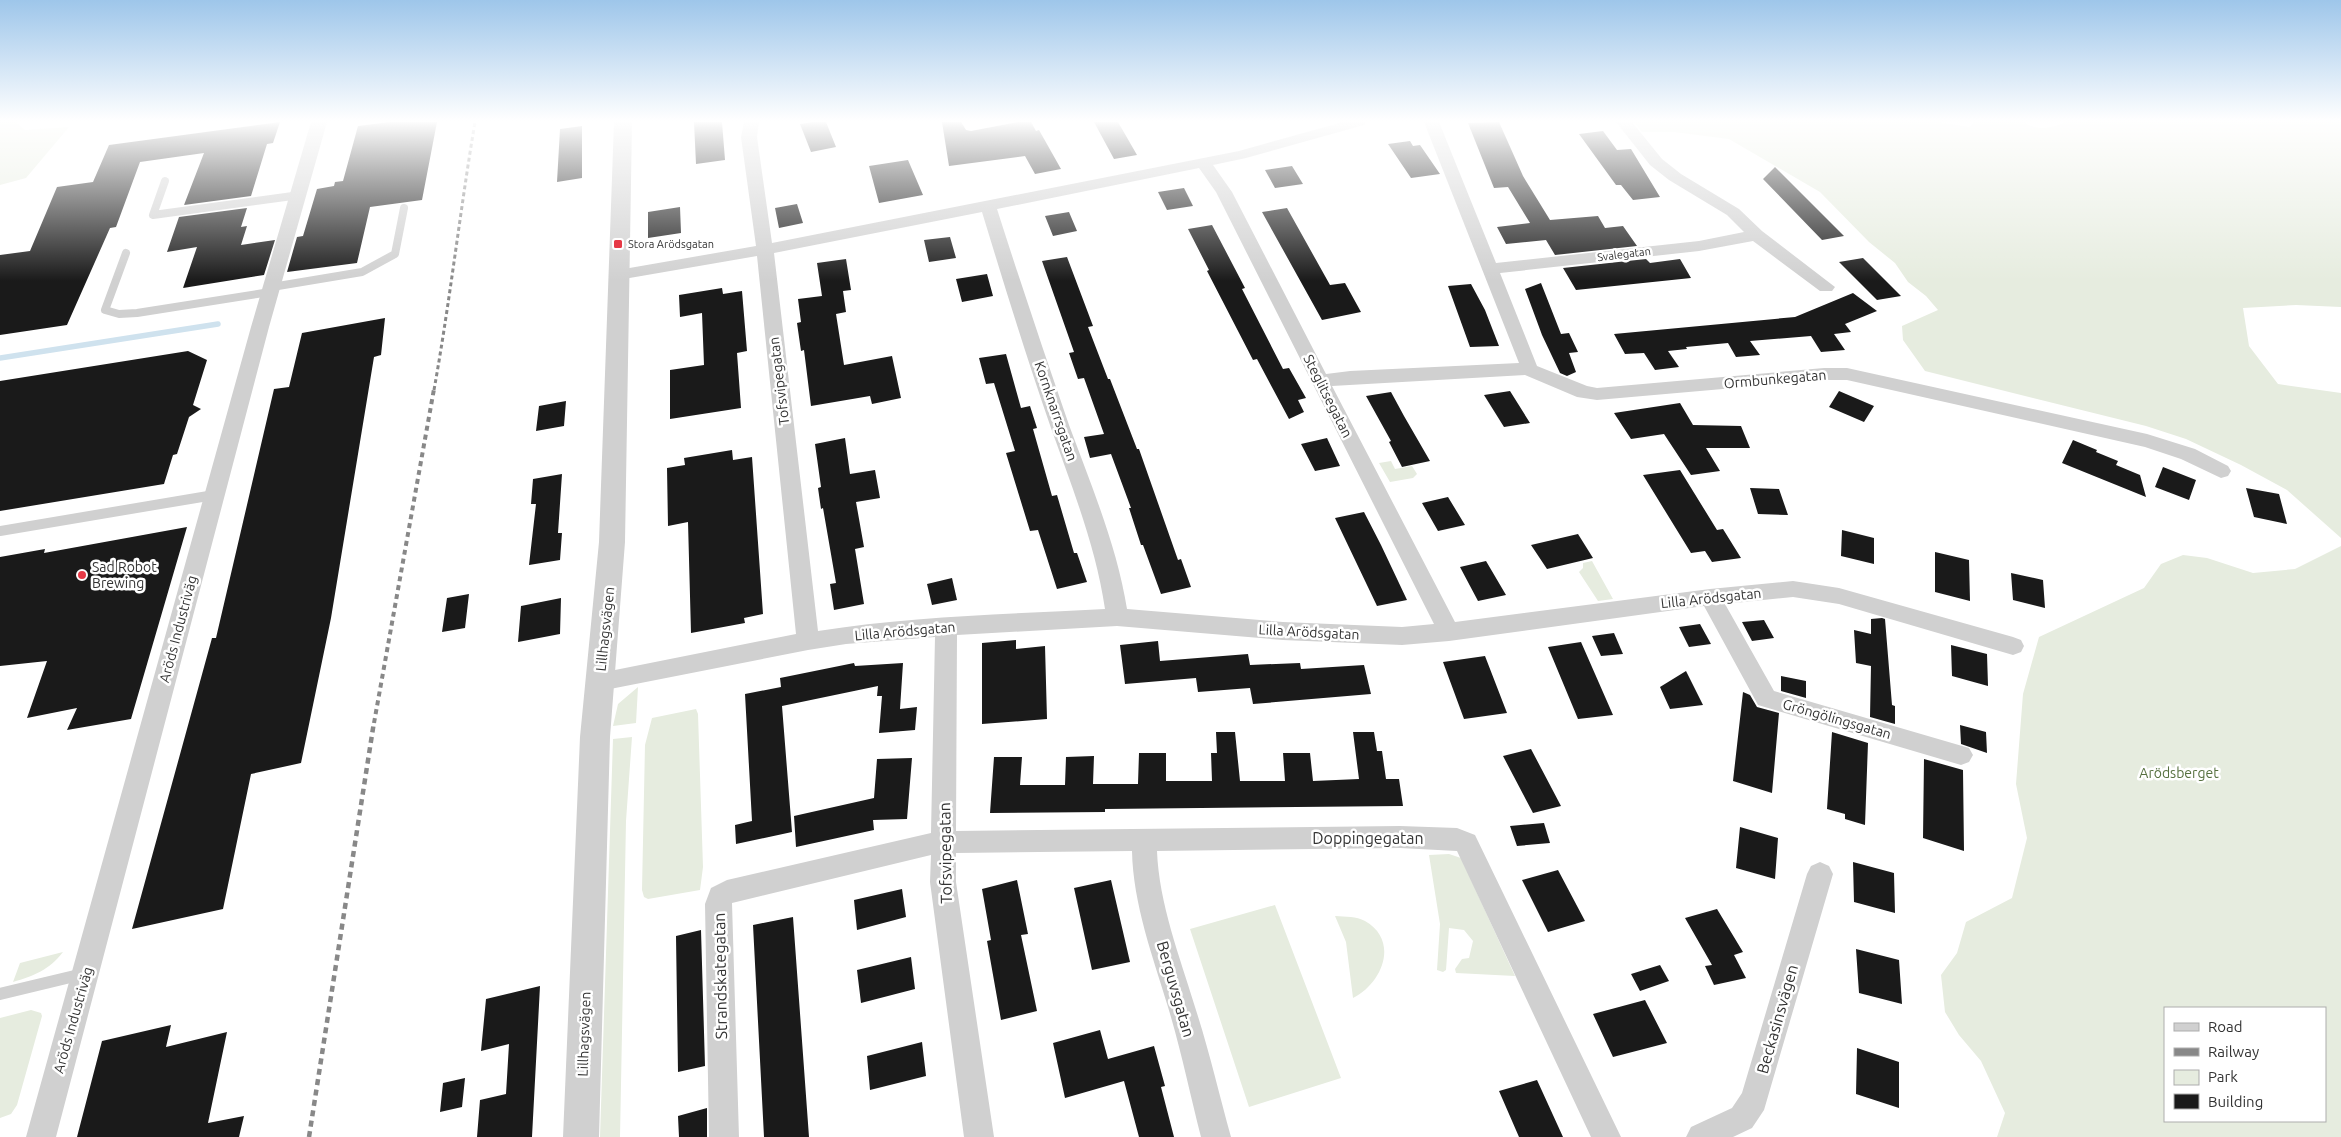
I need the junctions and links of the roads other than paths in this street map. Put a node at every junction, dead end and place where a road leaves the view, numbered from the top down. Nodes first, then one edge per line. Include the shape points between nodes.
1 (305, 175) edge
2 (621, 175) edge
3 (754, 175) edge
4 (1143, 175) edge
5 (1212, 175) edge
6 (1453, 175) edge
7 (1672, 175) edge
8 (165, 181) dead end
9 (300, 195) junction
10 (988, 206) junction
11 (404, 208) dead end
12 (1756, 235) junction
13 (765, 250) junction
14 (126, 253) dead end
15 (1491, 269) junction
16 (618, 275) junction
17 (1826, 287) dead end
18 (271, 289) junction
19 (1527, 369) junction
20 (1321, 381) junction
21 (2221, 471) dead end
22 (214, 495) junction
23 (0, 531) edge
24 (1710, 597) junction
25 (1117, 617) junction
26 (946, 628) junction
27 (1448, 632) junction
28 (808, 641) junction
29 (2013, 646) dead end
30 (600, 682) junction
31 (1961, 755) dead end
32 (1144, 839) junction
33 (944, 842) junction
34 (1820, 874) dead end
35 (87, 973) junction
36 (0, 994) edge
37 (40, 1137) edge
38 (581, 1137) edge
39 (724, 1137) edge
40 (979, 1137) edge
41 (1216, 1137) edge
42 (1606, 1137) edge
43 (1701, 1137) edge

1 - 9 street, Aröds Industriväg
2 - 16 street, Lillhagsvägen
3 - 13 street, Tofsvipegatan
4 - 10 street
5 - 20 street, Steglitsegatan via 1224,192
6 - 15 street
7 - 12 street via 1733,212
8 - 9 lane via 153,215
9 - 18 street, Aröds Industriväg
10 - 13 street
10 - 25 street, Kornknarrsgatan via 1027,332 1098,533
11 - 18 lane via 395,254 362,272
12 - 15 street, Svalegatan via 1698,246
12 - 17 street
13 - 16 street
13 - 28 street, Tofsvipegatan
14 - 18 lane via 105,310 119,314
15 - 19 street via 1528,363
16 - 30 street, Lillhagsvägen via 612,555
18 - 22 street, Aröds Industriväg
19 - 20 street, Ormbunkegatan
19 - 21 street, Ormbunkegatan via 1597,394 1847,374 2147,441 2188,454
20 - 27 street, Steglitsegatan
22 - 23 lane
22 - 35 street, Aröds Industriväg
24 - 27 street, Lilla Arödsgatan
24 - 29 street, Lilla Arödsgatan via 1793,590 1839,596
24 - 31 street, Gröngölingsgatan via 1766,698
25 - 26 street, Lilla Arödsgatan
25 - 27 street, Lilla Arödsgatan via 1283,631 1402,636
26 - 28 street, Lilla Arödsgatan
26 - 33 street, Tofsvipegatan
28 - 30 street, Lilla Arödsgatan
30 - 38 street, Lillhagsvägen via 595,737
32 - 33 street, Doppingegatan
32 - 41 street, Berguvsgatan via 1145,872 1157,924
32 - 42 street, Doppingegatan via 1424,837 1457,839 1466,843
33 - 39 street, Strandskategatan via 783,878 720,896
33 - 40 street, Tofsvipegatan via 943,882
34 - 43 street, Beckasinsvägen via 1754,1100 1742,1118
35 - 36 lane
35 - 37 street, Aröds Industriväg

